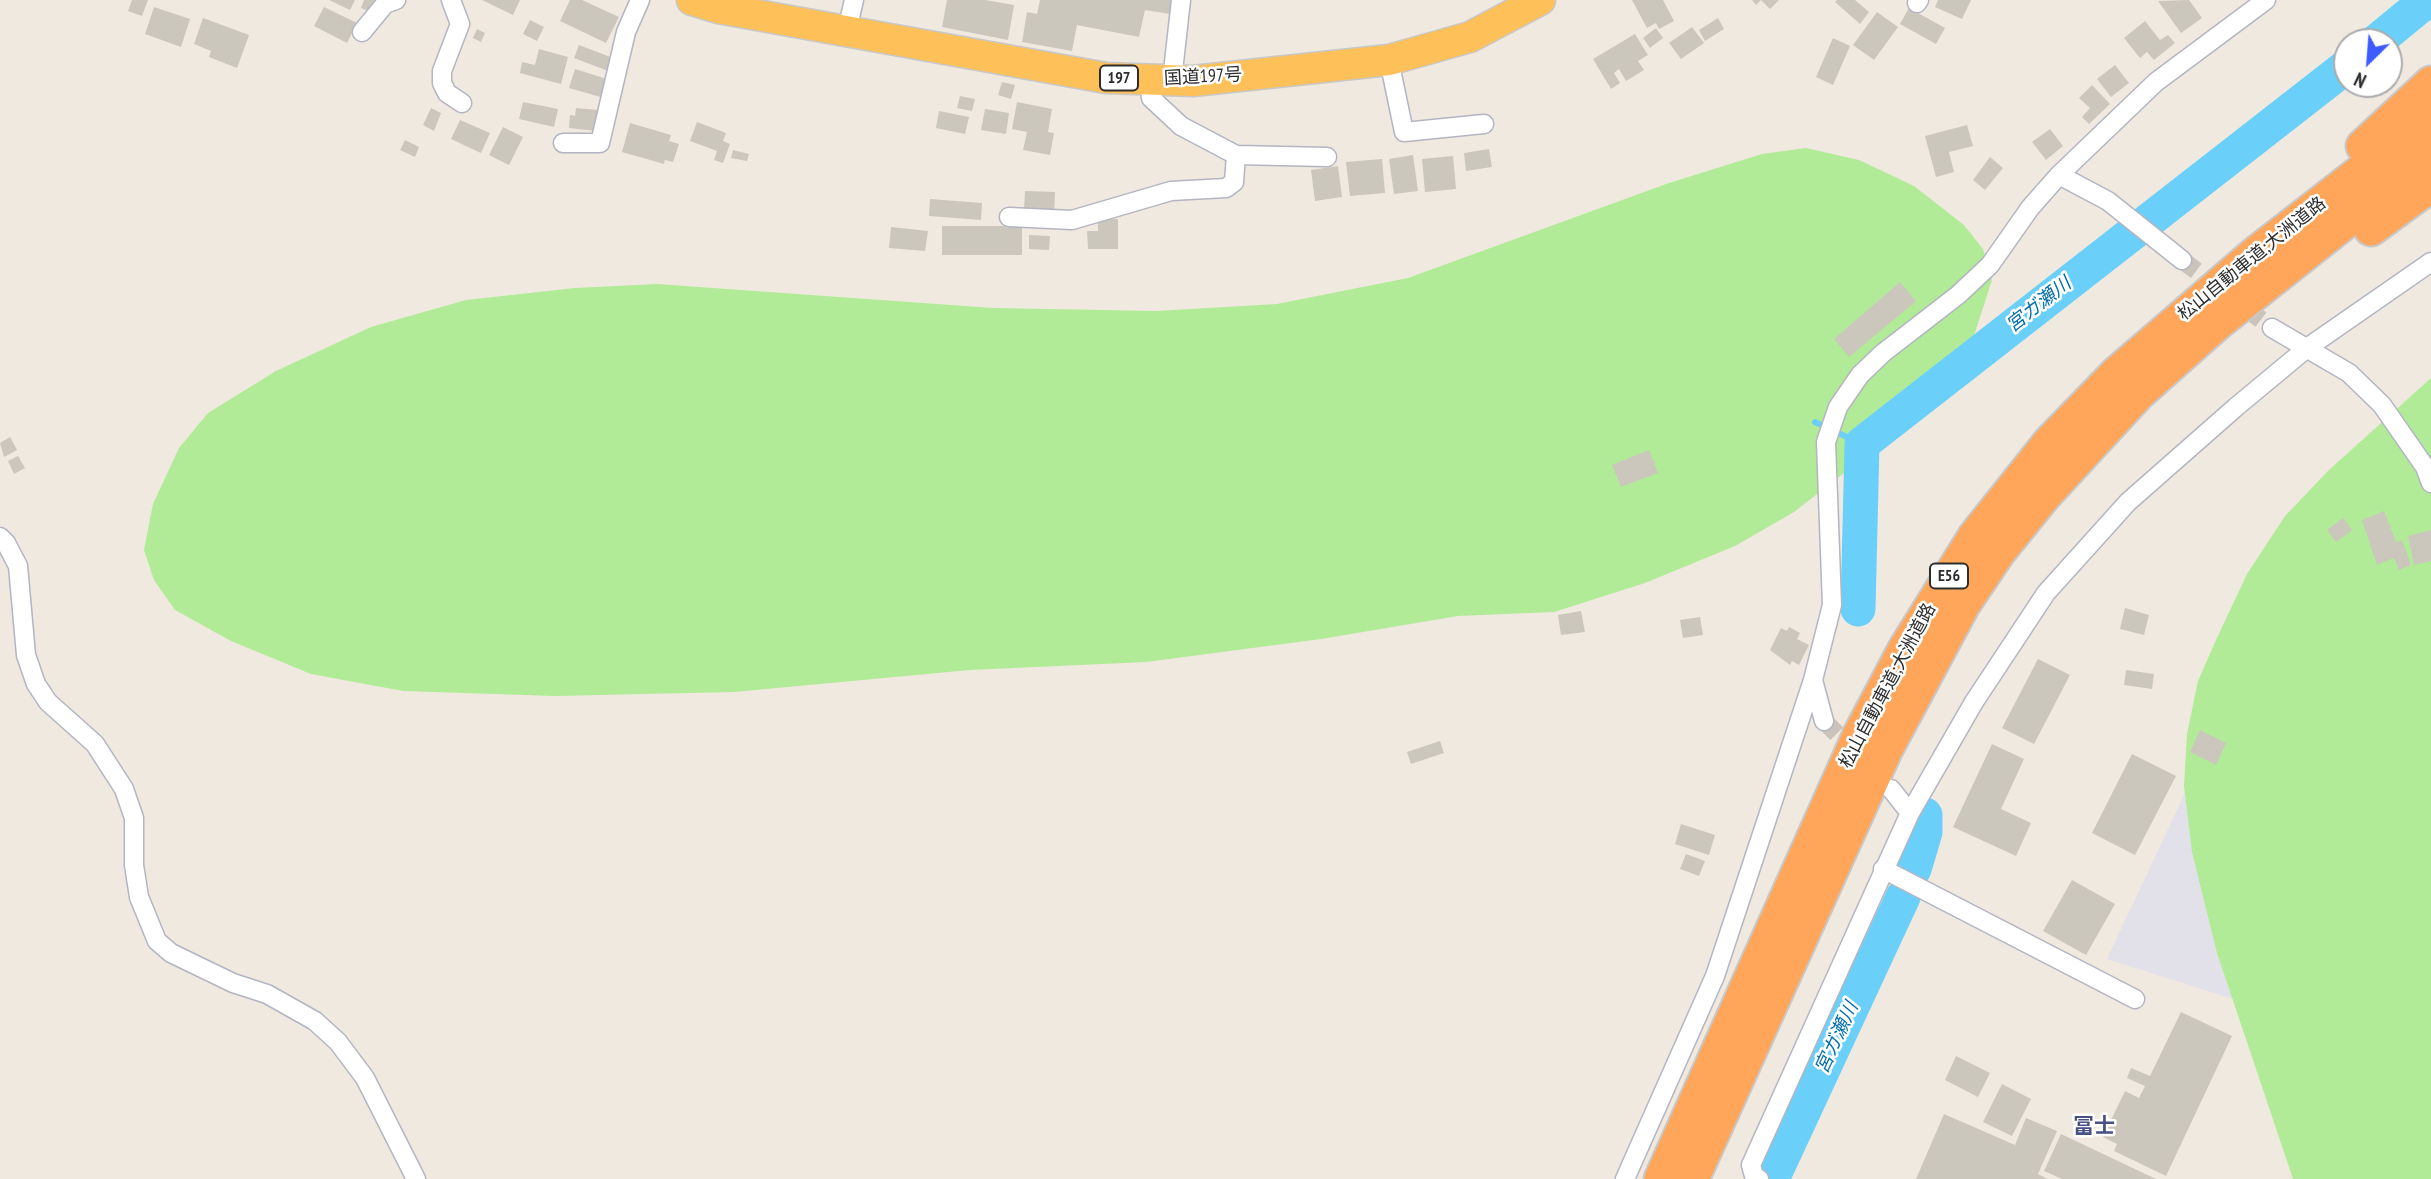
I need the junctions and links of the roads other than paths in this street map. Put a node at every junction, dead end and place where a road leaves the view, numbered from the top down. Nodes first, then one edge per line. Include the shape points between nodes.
1 (396, 0) edge
2 (451, 0) edge
3 (639, 0) edge
4 (692, 0) edge
5 (854, 0) edge
6 (1181, 0) edge
7 (1540, 0) edge
8 (2266, 0) edge
9 (847, 30) junction
10 (362, 32) dead end
11 (1389, 60) junction
12 (1161, 80) junction
13 (2431, 83) edge
14 (462, 103) dead end
15 (2431, 117) edge
16 (1484, 124) dead end
17 (564, 143) dead end
18 (2431, 154) edge
19 (1236, 155) junction
20 (1327, 157) dead end
21 (2059, 175) junction
22 (2431, 185) edge
23 (1009, 218) dead end
24 (2182, 260) tunnel mouth
25 (2431, 262) edge
26 (2272, 328) tunnel mouth
27 (2307, 348) junction
28 (2117, 373) junction
29 (2073, 463) junction
30 (2431, 483) edge
31 (0, 537) edge
32 (1813, 680) junction
33 (1824, 721) tunnel mouth
34 (1891, 789) dead end
35 (1910, 813) junction
36 (1882, 869) junction
37 (2135, 999) dead end
38 (416, 1179) edge
39 (1625, 1179) edge
40 (1661, 1179) edge
41 (1692, 1179) edge
42 (1759, 1179) edge

1 - 10 street via 385,4
2 - 14 street via 460,24 442,71 442,83 447,93
3 - 17 street via 626,32 600,143
4 - 9 highway, 国道197号 / 197
5 - 9 street
6 - 12 street
7 - 11 highway, 国道197号 / 197 via 1470,37
8 - 21 street via 2156,82
9 - 12 highway, 国道197号 / 197 via 1106,78
11 - 12 highway, 国道197号 / 197 via 1192,81
11 - 16 street via 1404,132
12 - 19 street via 1151,98 1181,126
13 - 28 highway via 2192,296
15 - 28 highway, 松山自動車道;大洲道路 / E56 via 2256,253
18 - 29 highway, 松山自動車道;大洲道路 / E56 via 2219,322 2138,394
19 - 20 street
19 - 23 street via 1234,182 1226,188 1171,191 1072,220
21 - 24 street via 2108,201
21 - 32 street via 1990,265 1883,353 1860,375 1838,407 1826,442 1832,605
22 - 29 highway via 2303,279
25 - 27 street
26 - 27 street
27 - 30 street via 2349,373 2382,405
27 - 35 street via 2128,502 2046,593 1974,702
28 - 40 highway, 松山自動車道;大洲道路 / E56 via 2049,443 1984,525 1905,649 1859,736
29 - 41 highway, 松山自動車道;大洲道路 / E56 via 1998,553 1930,663 1846,832
31 - 38 street via 18,566 26,655 36,684 48,702 95,744 124,789 134,818 139,897 157,941 171,953 233,983 267,994 315,1021 338,1042 365,1078
32 - 33 street
32 - 39 street via 1715,976
34 - 35 street
35 - 36 street
36 - 37 street
36 - 42 street via 1751,1165

